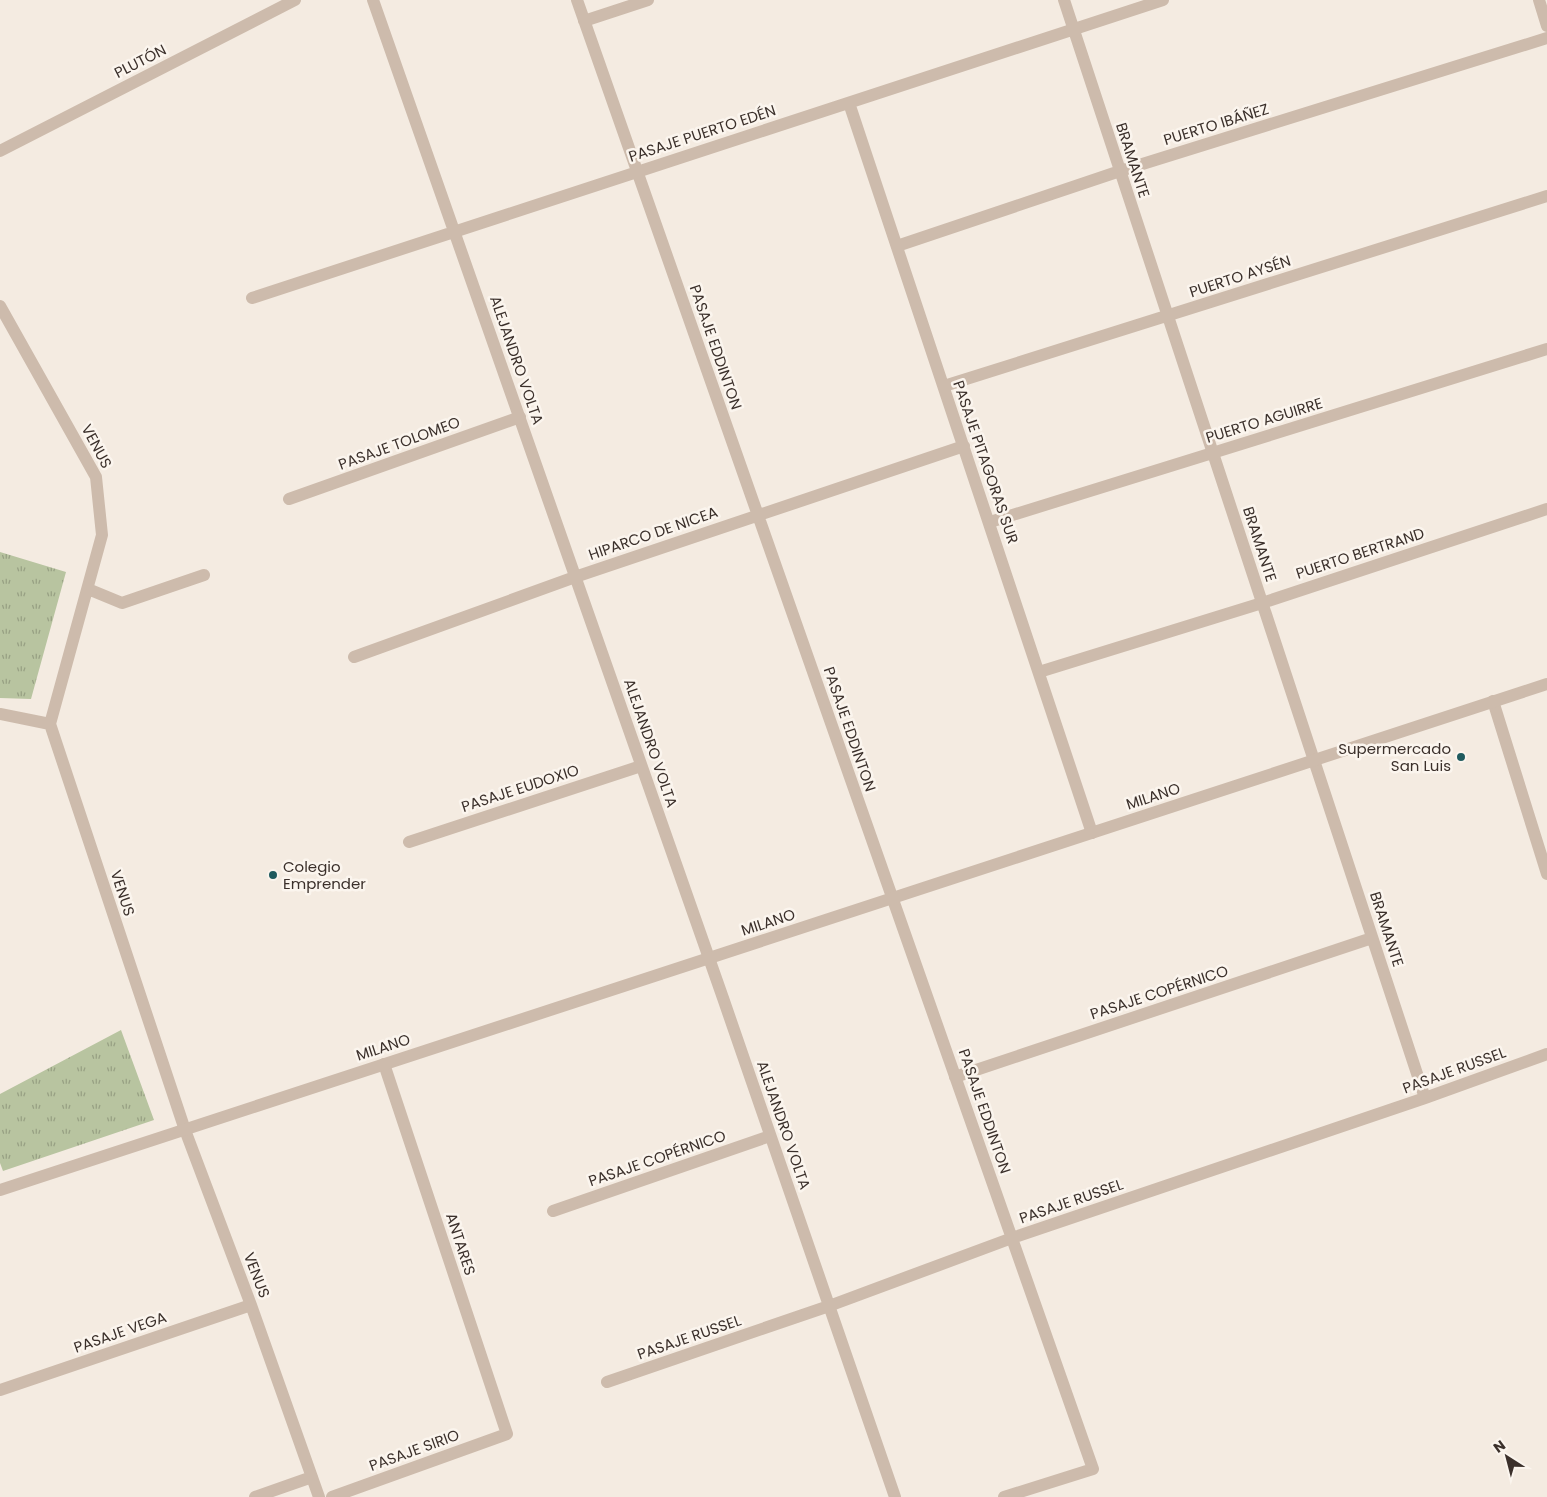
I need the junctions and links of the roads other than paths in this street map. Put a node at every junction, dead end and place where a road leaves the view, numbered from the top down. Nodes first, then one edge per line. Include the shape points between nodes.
1 (295, 0) edge
2 (373, 0) edge
3 (577, 0) edge
4 (648, 0) edge
5 (1064, 0) edge
6 (1163, 0) edge
7 (1538, 0) edge
8 (584, 21) junction
9 (1547, 26) edge
10 (1074, 29) junction
11 (1547, 38) edge
12 (849, 102) junction
13 (0, 151) edge
14 (1120, 171) junction
15 (638, 172) junction
16 (1547, 196) edge
17 (454, 232) junction
18 (897, 246) junction
19 (252, 298) dead end
20 (0, 306) edge
21 (1167, 316) junction
22 (1547, 349) edge
23 (944, 386) junction
24 (520, 417) junction
25 (964, 446) junction
26 (1212, 453) junction
27 (289, 499) dead end
28 (1547, 509) edge
29 (758, 515) junction
30 (990, 522) junction
31 (204, 575) dead end
32 (576, 577) junction
33 (88, 589) junction
34 (1262, 603) junction
35 (354, 657) dead end
36 (1039, 672) junction
37 (1547, 684) edge
38 (1493, 701) junction
39 (0, 714) edge
40 (50, 724) junction
41 (1315, 760) junction
42 (642, 766) junction
43 (1092, 833) junction
44 (409, 842) dead end
45 (1547, 874) edge
46 (892, 898) junction
47 (1372, 938) junction
48 (709, 958) junction
49 (1547, 1054) edge
50 (384, 1064) junction
51 (956, 1077) junction
52 (1425, 1098) junction
53 (185, 1130) junction
54 (770, 1136) junction
55 (0, 1190) edge
56 (553, 1211) dead end
57 (1012, 1238) junction
58 (251, 1305) junction
59 (829, 1306) junction
60 (607, 1382) dead end
61 (0, 1390) edge
62 (507, 1434) joint
63 (312, 1477) junction
64 (254, 1497) edge
65 (319, 1497) edge
66 (332, 1497) edge
67 (895, 1497) edge
68 (1004, 1497) edge

1 - 13 street, PLUTÓN
2 - 17 street, ALEJANDRO VOLTA
3 - 8 street, PASAJE EDDINTON
4 - 8 street
5 - 10 street, BRAMANTE
6 - 10 street, PASAJE PUERTO EDÉN
7 - 9 street
8 - 15 street, PASAJE EDDINTON
10 - 12 street, PASAJE PUERTO EDÉN
10 - 14 street, BRAMANTE
11 - 14 street, PUERTO IBÁÑEZ
12 - 15 street, PASAJE PUERTO EDÉN
12 - 18 street, PASAJE PITAGORAS SUR
14 - 18 street, PUERTO IBÁÑEZ
14 - 21 street, BRAMANTE
15 - 17 street, PASAJE PUERTO EDÉN
15 - 29 street, PASAJE EDDINTON
16 - 21 street, PUERTO AYSÉN
17 - 19 street, PASAJE PUERTO EDÉN
17 - 24 street, ALEJANDRO VOLTA
18 - 23 street, PASAJE PITAGORAS SUR
20 - 33 street, VENUS via 96,477 102,535
21 - 23 street, PUERTO AYSÉN
21 - 26 street, BRAMANTE
22 - 26 street, PUERTO AGUIRRE
23 - 25 street, PASAJE PITAGORAS SUR
24 - 27 street, PASAJE TOLOMEO
24 - 32 street, ALEJANDRO VOLTA
25 - 29 street, HIPARCO DE NICEA
25 - 30 street, PASAJE PITAGORAS SUR
26 - 30 street, PUERTO AGUIRRE
26 - 34 street, BRAMANTE
28 - 34 street, PUERTO BERTRAND
29 - 32 street, HIPARCO DE NICEA
29 - 46 street, PASAJE EDDINTON
30 - 36 street, PASAJE PITAGORAS SUR
31 - 33 street via 122,604
32 - 35 street, HIPARCO DE NICEA
32 - 42 street, ALEJANDRO VOLTA
33 - 40 street, VENUS
34 - 36 street, PUERTO BERTRAND
34 - 41 street, BRAMANTE
36 - 43 street, PASAJE PITAGORAS SUR
37 - 38 street, MILANO
38 - 41 street, MILANO
38 - 45 street
39 - 40 street
40 - 53 street, VENUS
41 - 43 street, MILANO
41 - 47 street, BRAMANTE
42 - 44 street, PASAJE EUDOXIO
42 - 48 street, ALEJANDRO VOLTA
43 - 46 street, MILANO
46 - 48 street, MILANO
46 - 51 street, PASAJE EDDINTON
47 - 51 street, PASAJE COPÉRNICO
47 - 52 street, BRAMANTE
48 - 50 street, MILANO
48 - 54 street, ALEJANDRO VOLTA
49 - 52 street, PASAJE RUSSEL
50 - 53 street, MILANO
50 - 62 street, ANTARES
51 - 57 street, PASAJE EDDINTON
52 - 57 street, PASAJE RUSSEL
53 - 55 street, MILANO
53 - 58 street, VENUS
54 - 56 street, PASAJE COPÉRNICO
54 - 59 street, ALEJANDRO VOLTA
57 - 59 street, PASAJE RUSSEL
57 - 68 street, PASAJE EDDINTON via 1093,1469
58 - 61 street, PASAJE VEGA
58 - 63 street, VENUS
59 - 60 street, PASAJE RUSSEL
59 - 67 street, ALEJANDRO VOLTA
62 - 66 street, PASAJE SIRIO
63 - 64 street
63 - 65 street, VENUS

